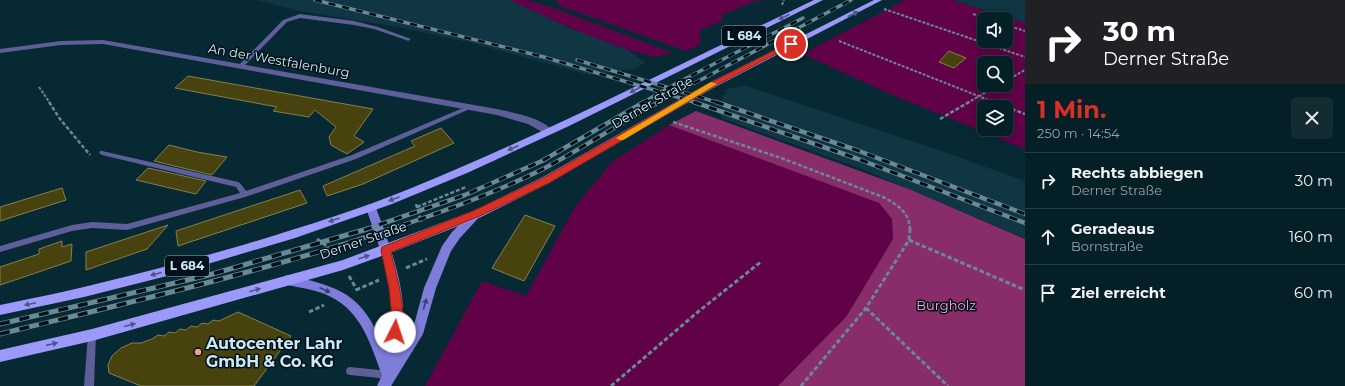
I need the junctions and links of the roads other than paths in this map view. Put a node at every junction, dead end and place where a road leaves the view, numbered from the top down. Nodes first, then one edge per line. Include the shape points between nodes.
1 (820, 0) edge
2 (879, 0) edge
3 (408, 39) dead end
4 (0, 51) edge
5 (240, 67) junction
6 (470, 107) junction
7 (549, 132) junction
8 (102, 153) road end
9 (244, 194) junction
10 (371, 208) junction
11 (477, 214) junction
12 (0, 249) edge
13 (386, 250) junction
14 (287, 280) junction
15 (0, 310) edge
16 (92, 335) junction
17 (0, 356) edge
18 (350, 371) dead end
19 (387, 381) edge
20 (89, 386) edge

1 -> 7 main road, Derner Straße / L 684
11 -> 2 main road, Derner Straße / L 684 via 546,180 710,86
3 - 5 lane via 354,22 300,16 285,21
4 - 5 street, An der Westfalenburg via 61,43 103,42
5 - 6 street, An der Westfalenburg
6 - 7 street, An der Westfalenburg via 519,118
6 - 9 lane via 354,157
7 -> 10 main road, Derner Straße / L 684
8 - 9 lane via 238,185
9 - 12 lane via 127,227 92,225 72,228
10 - 13 street
10 -> 15 main road, Derner Straße / L 684 via 168,271
11 - 13 main road, Derner Straße / L 684
19 -> 11 street via 417,334 430,288 446,249
14 -> 13 main road, Derner Straße / L 684
13 - 19 street via 397,318
16 -> 14 main road, Derner Straße / L 684
14 -> 19 street via 317,286 350,303 362,317
17 -> 16 main road, Derner Straße / L 684
16 - 20 lane
18 - 19 lane

